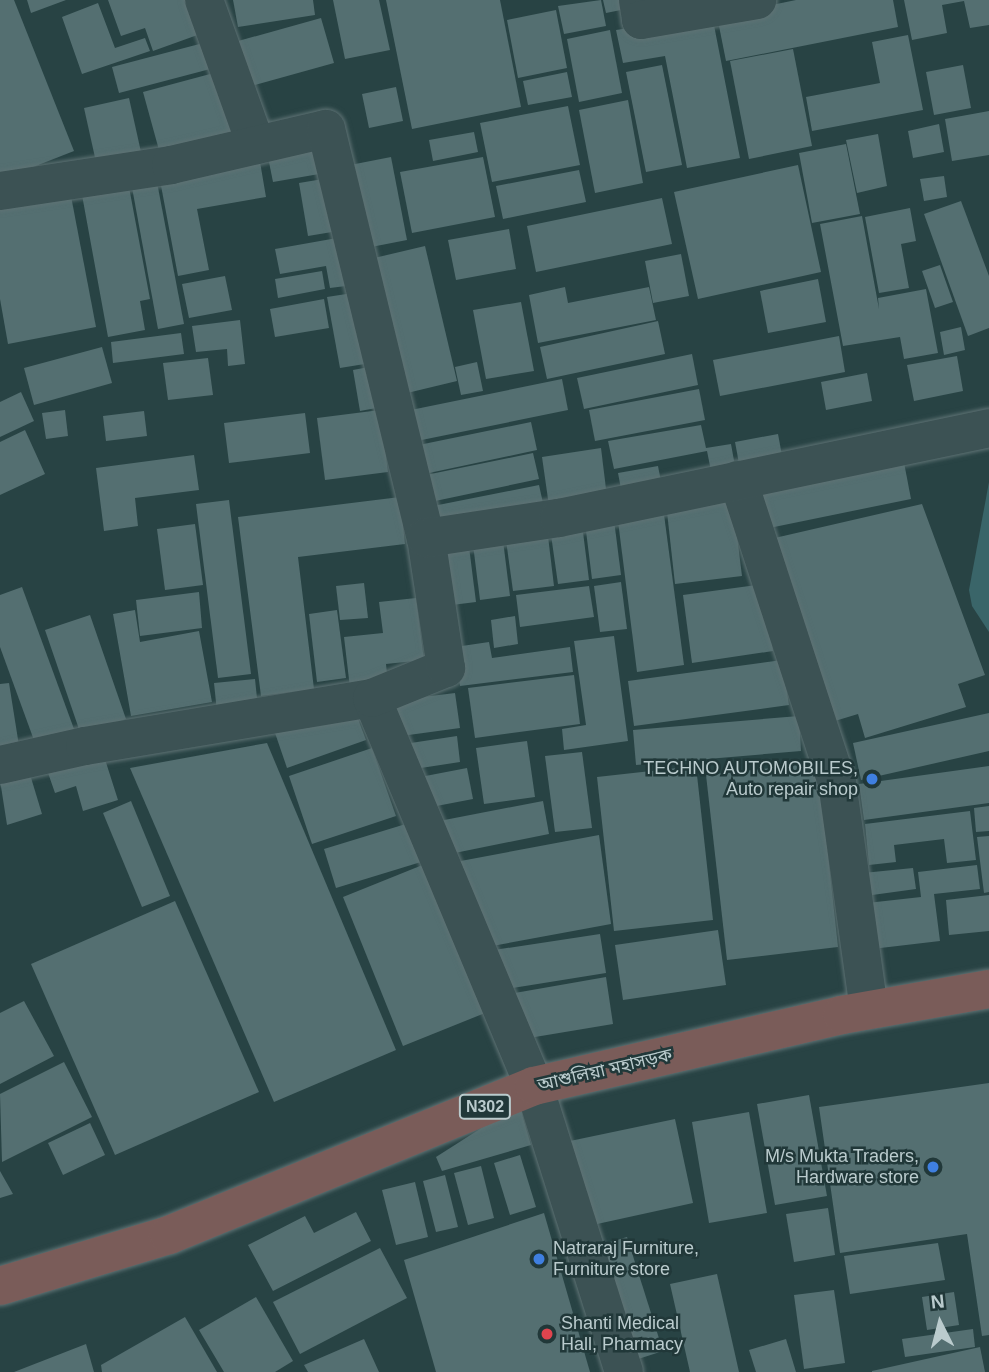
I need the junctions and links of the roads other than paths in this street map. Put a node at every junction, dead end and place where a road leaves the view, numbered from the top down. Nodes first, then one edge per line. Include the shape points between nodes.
1 (204, 0) edge
2 (638, 0) edge
3 (757, 0) edge
4 (256, 145) junction
5 (0, 191) edge
6 (989, 428) edge
7 (737, 480) junction
8 (426, 538) junction
9 (372, 698) junction
10 (0, 765) edge
11 (989, 989) edge
12 (869, 1010) junction
13 (534, 1086) junction
14 (0, 1286) edge
15 (624, 1372) edge

1 - 4 street
2 - 3 street via 641,20
4 - 5 street via 171,165
4 - 8 street via 326,129
6 - 7 street
7 - 8 street via 559,518
7 - 12 street via 836,782
8 - 9 street via 446,668
9 - 10 street via 85,746
9 - 13 street
11 - 12 highway, আশুলিয়া মহাসড়ক / N302
12 - 13 highway, আশুলিয়া মহাসড়ক / N302
13 - 14 highway, আশুলিয়া মহাসড়ক / N302 via 169,1235
13 - 15 street

